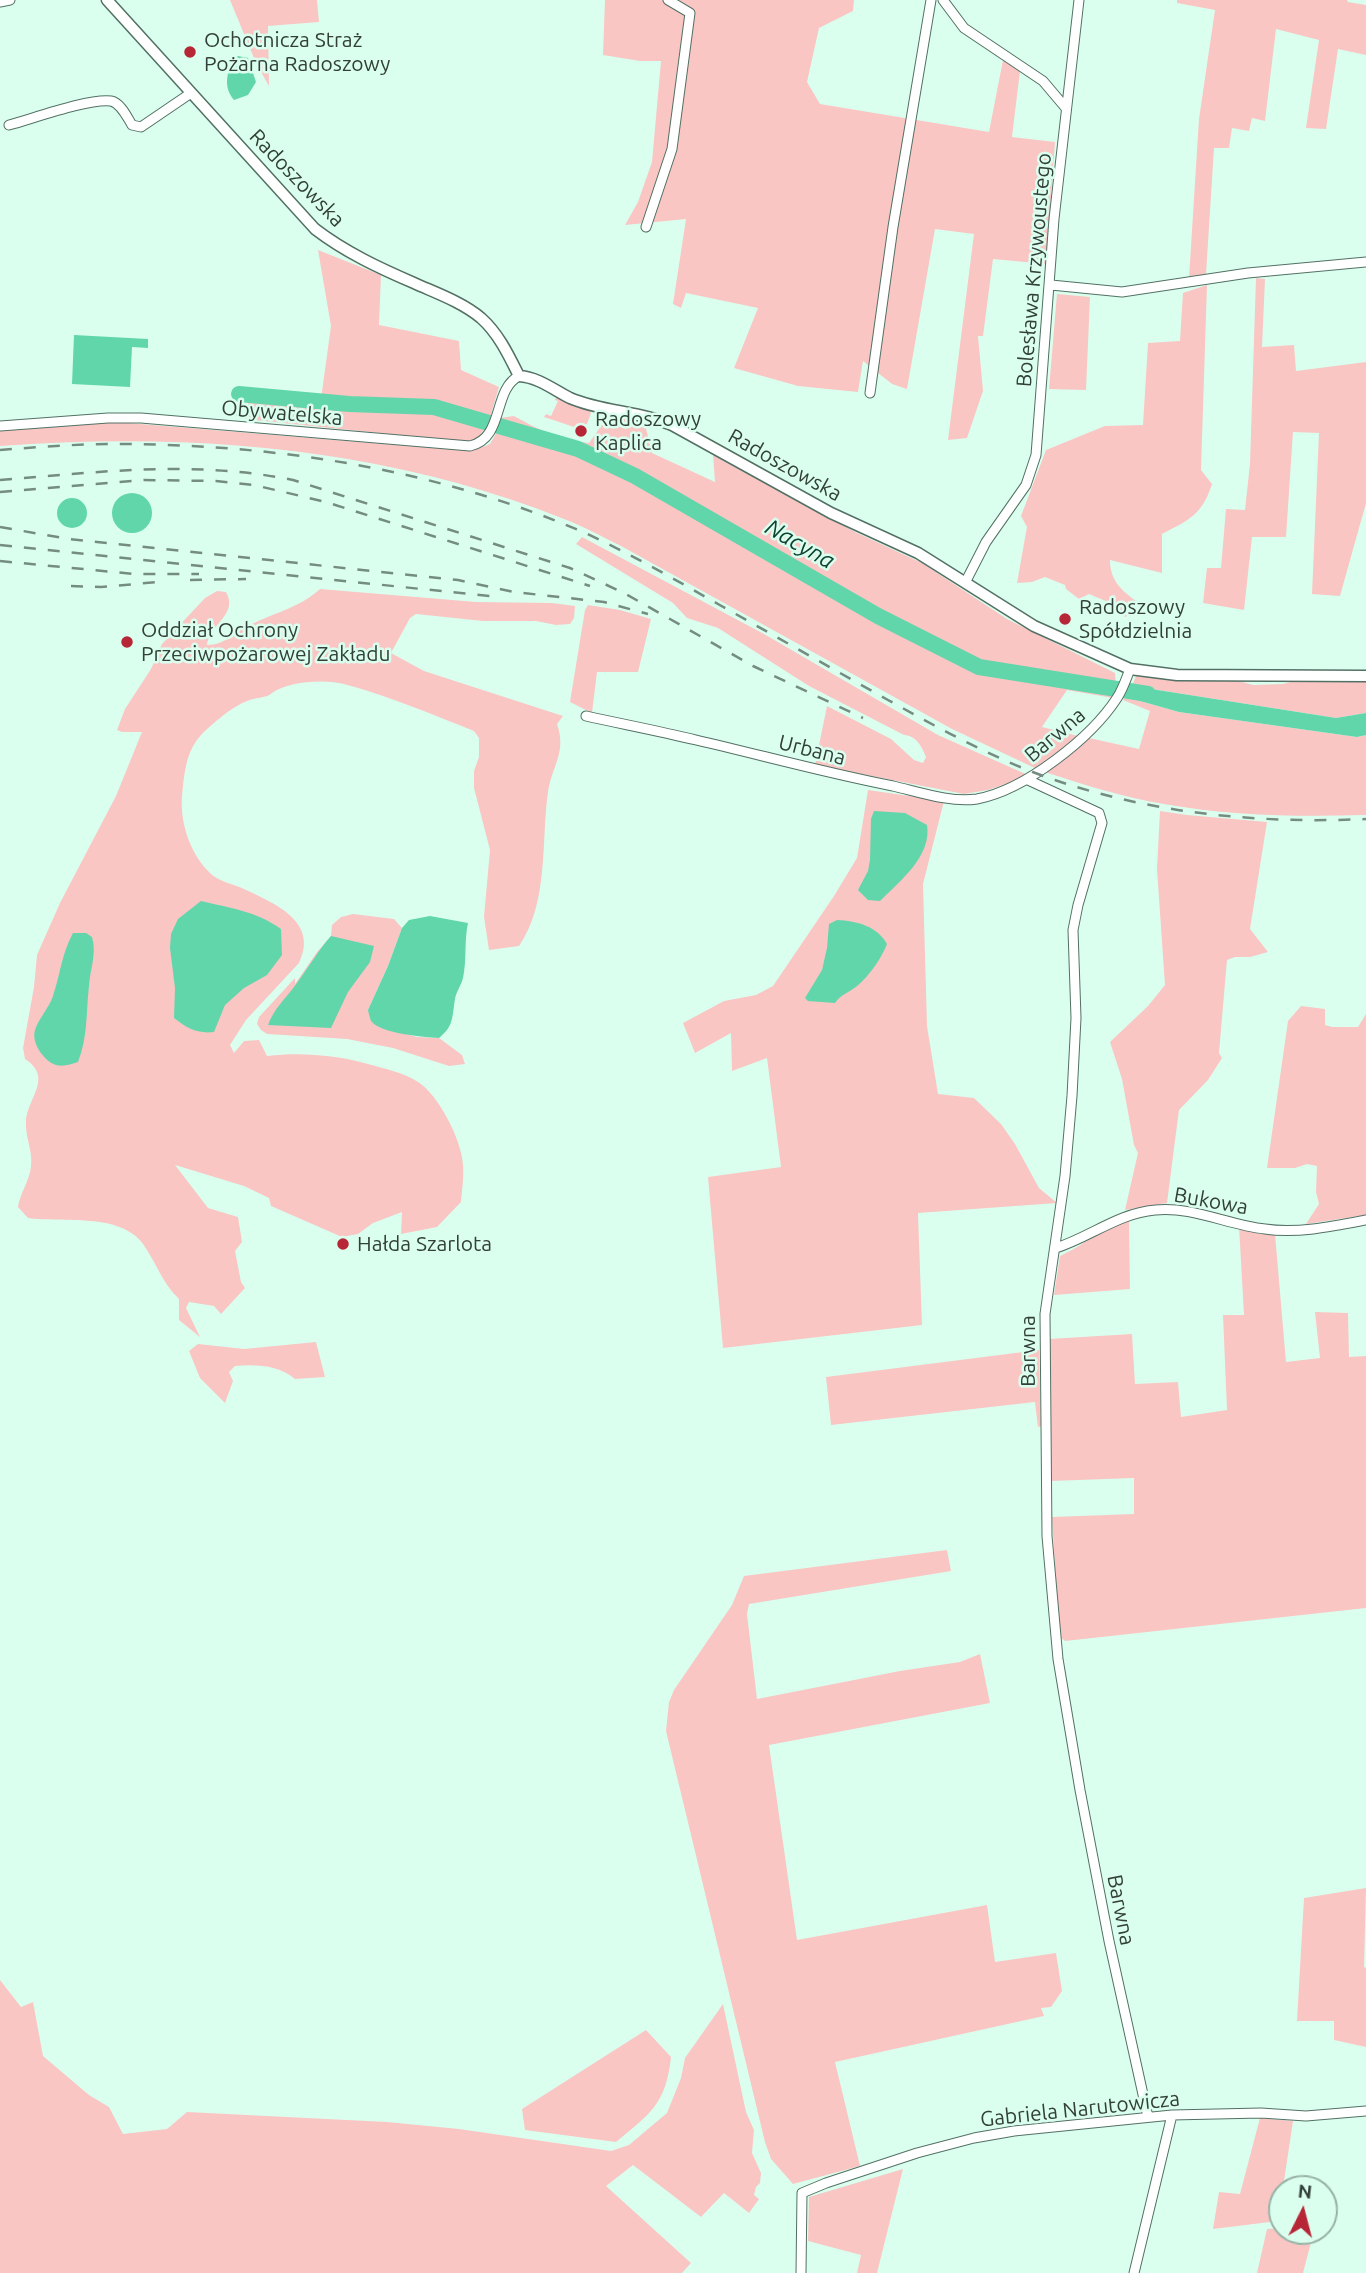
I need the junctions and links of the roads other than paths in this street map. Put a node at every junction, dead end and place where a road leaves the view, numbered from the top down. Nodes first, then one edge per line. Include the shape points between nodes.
1 (10, 0) edge
2 (107, 0) edge
3 (668, 0) edge
4 (931, 0) edge
5 (943, 0) edge
6 (1079, 0) edge
7 (0, 2) edge
8 (191, 93) junction
9 (1065, 107) junction
10 (9, 125) dead end
11 (646, 227) dead end
12 (1366, 262) edge
13 (1051, 285) junction
14 (519, 376) junction
15 (870, 393) dead end
16 (0, 426) edge
17 (966, 581) junction
18 (1130, 669) junction
19 (1366, 676) edge
20 (586, 716) dead end
21 (1028, 780) junction
22 (1366, 1220) edge
23 (1056, 1248) junction
24 (1366, 2111) edge
25 (1172, 2115) junction
26 (1148, 2118) junction
27 (801, 2273) edge
28 (1134, 2273) edge

1 - 7 street
2 - 8 street, Radoszowska
3 - 11 street via 690,13 672,149
4 - 15 street
5 - 9 street via 964,28 1042,81
6 - 9 street, Bolesława Krzywoustego
8 - 10 street via 141,127 132,125 112,101
8 - 14 street, Radoszowska via 315,229 374,266 478,316 503,344
9 - 13 street, Bolesława Krzywoustego
12 - 13 street via 1254,272 1122,292
13 - 17 street, Bolesława Krzywoustego via 1037,455 1026,485 986,542
14 - 16 street, Obywatelska via 510,384 491,431 480,443 461,446 141,418
14 - 17 street, Radoszowska via 572,398 672,425
17 - 18 street, Radoszowska via 1034,626
18 - 19 street, Radoszowska via 1177,675
18 - 21 street, Barwna via 1102,718
20 - 21 street, Urbana via 954,798 985,797
21 - 23 street, Barwna via 1100,813 1102,823 1073,930 1076,1018 1072,1096
22 - 23 street, Bukowa via 1266,1230 1179,1210 1154,1210 1126,1216
23 - 26 street, Barwna via 1045,1327 1047,1535 1058,1659 1109,1941
24 - 25 street, Gabriela Narutowicza via 1306,2116
25 - 26 street, Gabriela Narutowicza
25 - 28 street
26 - 27 street, Gabriela Narutowicza via 974,2138 810,2189 801,2199

